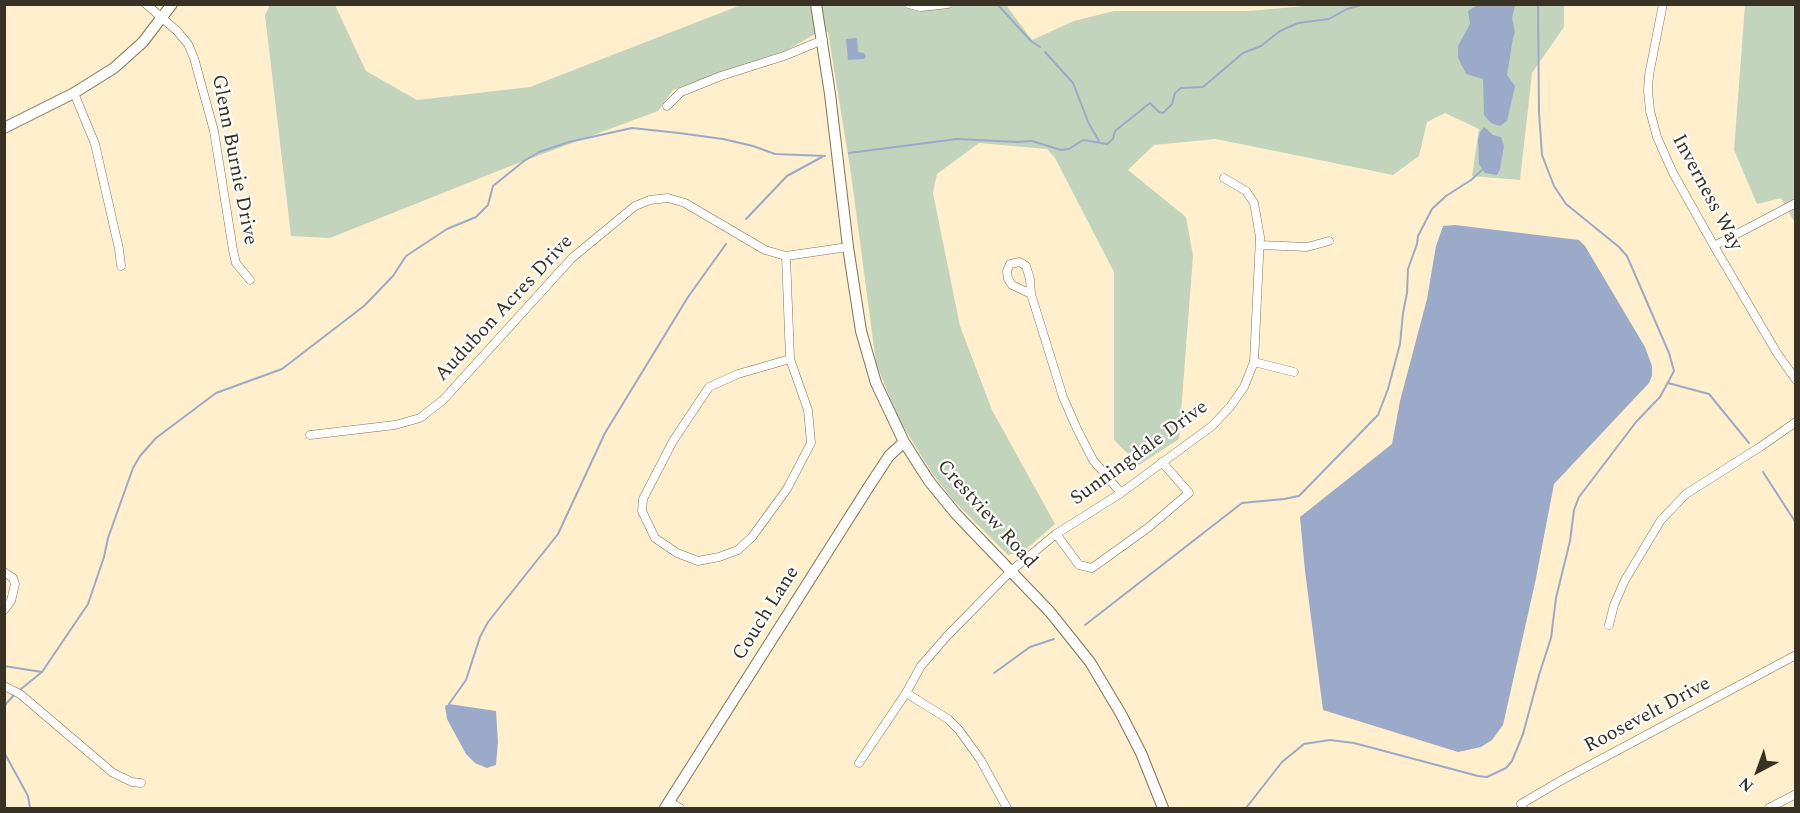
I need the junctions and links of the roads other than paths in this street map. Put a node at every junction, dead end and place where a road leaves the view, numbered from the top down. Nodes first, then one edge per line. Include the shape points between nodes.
1 (146, 4) edge
2 (172, 4) edge
3 (816, 4) edge
4 (909, 4) edge
5 (948, 4) edge
6 (1663, 4) edge
7 (162, 20) junction
8 (823, 40) junction
9 (74, 93) junction
10 (667, 106) dead end
11 (4, 128) edge
12 (1224, 178) dead end
13 (1796, 203) edge
14 (1329, 241) dead end
15 (1260, 245) junction
16 (1714, 246) junction
17 (848, 247) junction
18 (786, 256) junction
19 (121, 266) dead end
20 (250, 280) dead end
21 (1031, 294) dead end
22 (790, 359) junction
23 (1254, 362) junction
24 (1294, 372) dead end
25 (1796, 380) edge
26 (1796, 422) edge
27 (310, 435) dead end
28 (904, 442) junction
29 (1162, 462) junction
30 (1121, 493) junction
31 (1056, 534) junction
32 (1011, 571) junction
33 (4, 572) edge
34 (4, 610) edge
35 (1609, 625) dead end
36 (1796, 655) edge
37 (4, 686) edge
38 (906, 693) junction
39 (859, 763) dead end
40 (141, 783) dead end
41 (1796, 794) edge
42 (667, 805) edge
43 (680, 808) edge
44 (1007, 808) edge
45 (1163, 808) edge
46 (1523, 808) edge
47 (1769, 808) edge

1 - 7 street, Glenn Burnie Drive
2 - 7 street
3 - 8 street, Crestview Road
4 - 5 street
6 - 16 street, Inverness Way via 1648,75 1650,111 1673,173
7 - 9 street via 129,56
7 - 20 street, Glenn Burnie Drive via 188,44 200,74 214,131 236,263
8 - 10 street via 681,92
8 - 17 street, Crestview Road
9 - 11 street
9 - 19 street via 95,144
12 - 15 street, Sunningdale Drive via 1246,191 1254,203
13 - 16 street
14 - 15 street via 1307,247
15 - 23 street, Sunningdale Drive
16 - 25 street, Inverness Way
17 - 18 street, Audubon Acres Drive
17 - 28 street, Crestview Road via 864,341 876,383
18 - 22 street
18 - 27 street, Audubon Acres Drive via 765,250 676,199 641,203 572,258 443,400 420,418 395,425
21 - 30 street via 1077,429 1093,460
22 - 22 street via 808,410 811,443 787,489 738,550 698,561 677,553 655,538 642,512 643,499 673,441 709,387
23 - 24 street
23 - 29 street, Sunningdale Drive via 1230,407 1212,426
26 - 35 street via 1686,494 1661,520 1625,580
28 - 32 street, Crestview Road via 929,482
28 - 42 street, Couch Lane via 889,456
29 - 30 street, Sunningdale Drive
29 - 31 street via 1189,493 1092,568 1079,565
30 - 31 street, Sunningdale Drive
31 - 32 street, Sunningdale Drive
32 - 38 street, Sunningdale Drive via 921,666
32 - 45 street, Crestview Road via 1050,612 1104,683 1141,753
33 - 34 street via 15,584
36 - 46 street, Roosevelt Drive via 1562,780 1521,804
37 - 40 street via 20,694 113,773
38 - 39 street, Sunningdale Drive
38 - 44 street via 959,730
41 - 47 street
42 - 43 street

